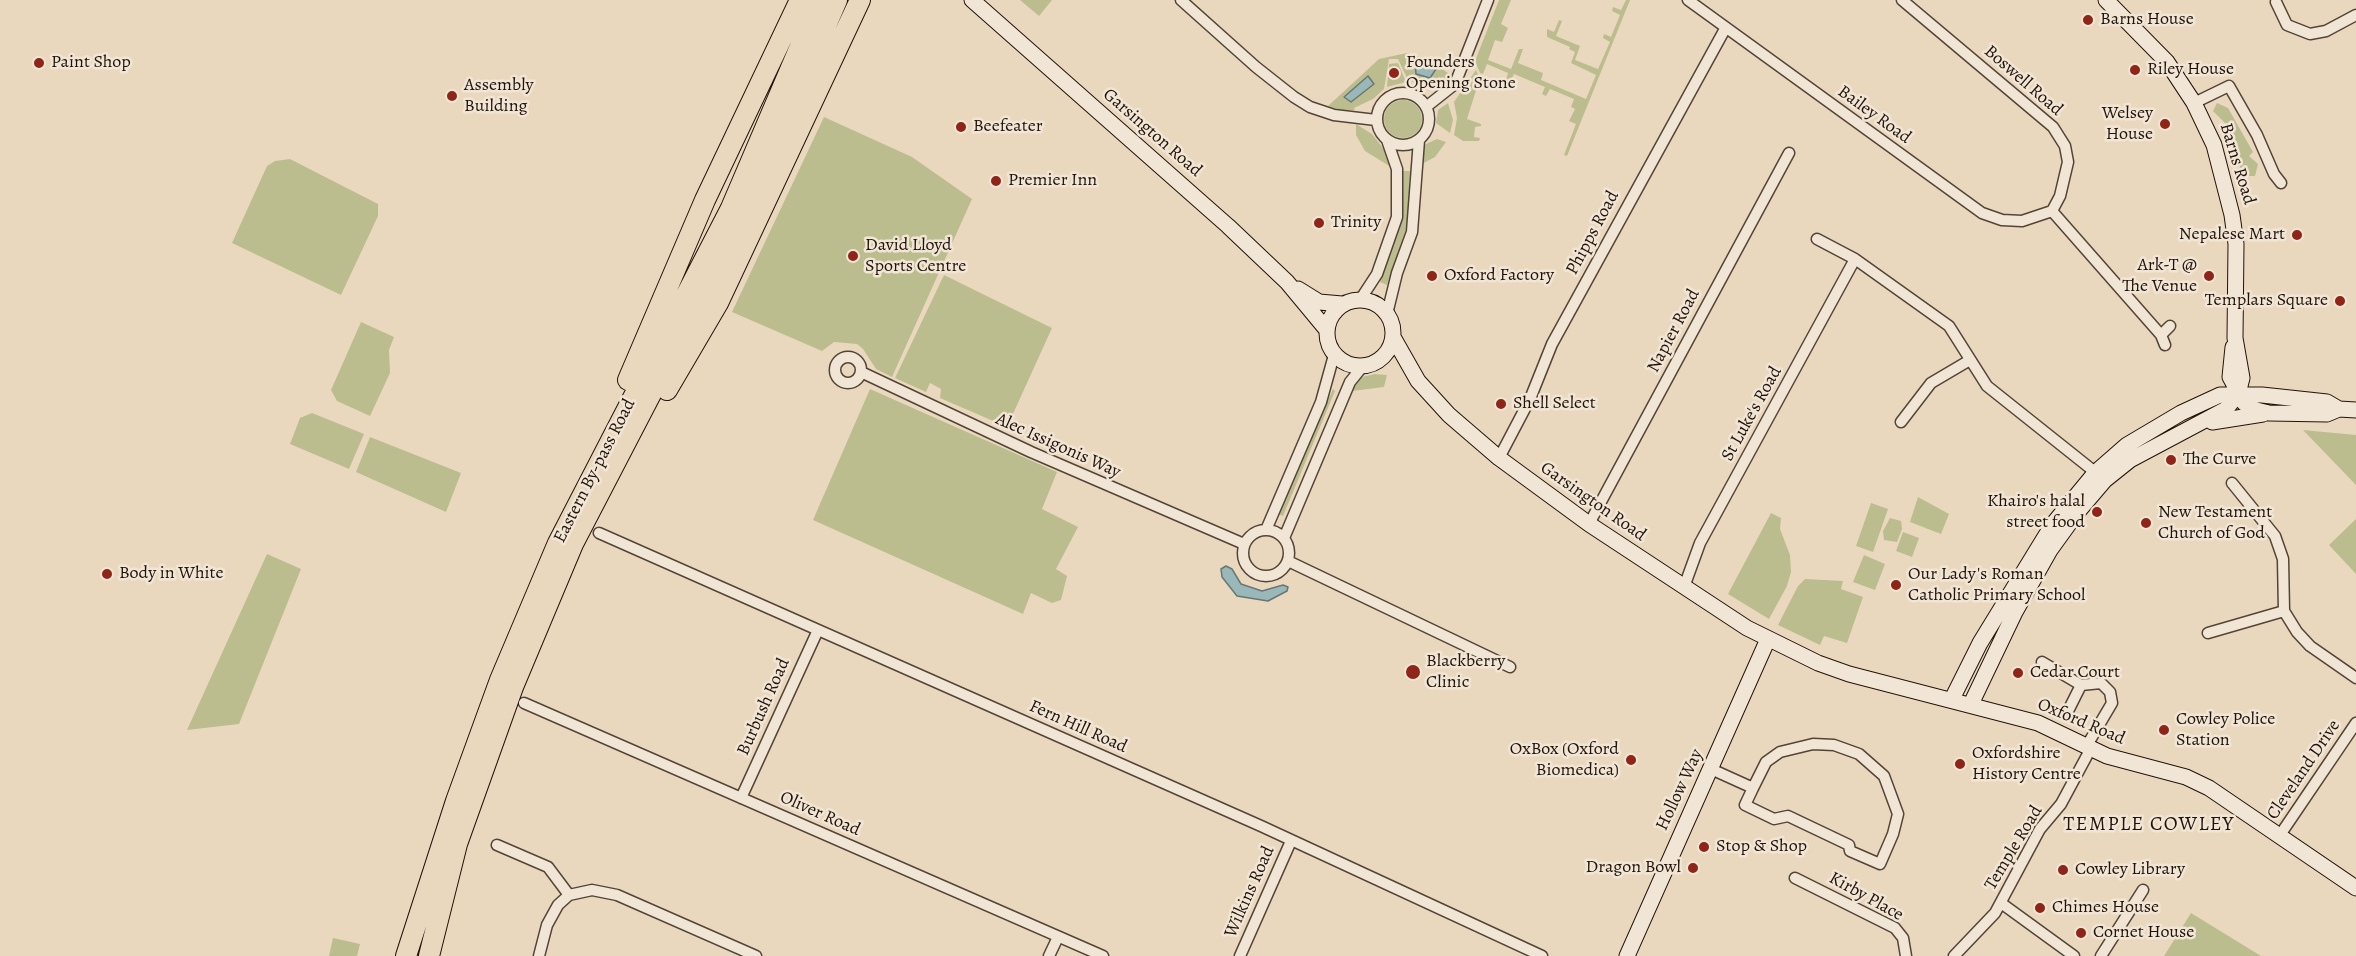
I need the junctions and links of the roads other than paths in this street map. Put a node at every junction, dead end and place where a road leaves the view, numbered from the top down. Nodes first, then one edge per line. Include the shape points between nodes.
1 (801, 0) edge
2 (820, 0) edge
3 (837, 0) edge
4 (860, 0) edge
5 (972, 0) edge
6 (980, 0) edge
7 (1181, 0) edge
8 (1488, 0) edge
9 (1688, 0) edge
10 (1902, 0) edge
11 (2106, 0) edge
12 (2276, 2) dead end
13 (988, 15) junction
14 (2356, 15) edge
15 (1725, 29) junction
16 (2194, 103) junction
17 (1426, 107) junction
18 (1377, 120) junction
19 (1387, 140) junction
20 (1419, 140) junction
21 (1788, 153) dead end
22 (2281, 183) dead end
23 (2052, 211) junction
24 (1817, 239) dead end
25 (1855, 259) junction
26 (1287, 282) junction
27 (1360, 300) junction
28 (1342, 304) junction
29 (1387, 314) junction
30 (2170, 326) dead end
31 (1326, 329) junction
32 (1393, 337) junction
33 (1334, 355) junction
34 (1382, 359) junction
35 (1970, 360) junction
36 (1363, 366) junction
37 (861, 372) dead end
38 (1412, 375) junction
39 (2238, 394) junction
40 (2339, 409) junction
41 (2356, 410) edge
42 (2269, 413) junction
43 (1902, 422) dead end
44 (2195, 427) junction
45 (631, 431) junction
46 (1499, 458) junction
47 (2100, 476) junction
48 (2232, 483) dead end
49 (1589, 524) junction
50 (1266, 530) junction
51 (599, 533) dead end
52 (1284, 538) junction
53 (558, 543) junction
54 (1244, 544) junction
55 (1288, 561) junction
56 (1684, 587) junction
57 (2284, 611) junction
58 (818, 630) junction
59 (2208, 633) dead end
60 (1768, 639) junction
61 (2042, 662) dead end
62 (1510, 667) dead end
63 (2356, 678) edge
64 (2080, 685) junction
65 (1952, 699) junction
66 (524, 703) dead end
67 (1971, 704) junction
68 (2066, 715) dead end
69 (2356, 723) edge
70 (2088, 749) junction
71 (1712, 769) junction
72 (1753, 788) junction
73 (741, 798) junction
74 (2280, 835) junction
75 (1291, 841) junction
76 (497, 845) dead end
77 (1795, 878) dead end
78 (2356, 888) edge
79 (2143, 890) dead end
80 (569, 895) junction
81 (2001, 903) junction
82 (1058, 937) junction
83 (748, 954) edge
84 (406, 956) edge
85 (429, 956) edge
86 (539, 956) edge
87 (1049, 956) edge
88 (1103, 956) edge
89 (1240, 956) edge
90 (1542, 956) edge
91 (1627, 956) edge
92 (1906, 956) edge
93 (1954, 956) edge
94 (2074, 956) edge
95 (2101, 956) edge

1 - 53 highway via 705,200 657,317 591,456
2 - 53 highway, Eastern By-pass Road via 731,208
3 - 45 highway, Eastern By-pass Road via 744,215
4 - 45 highway via 718,303 668,388
5 - 13 main road, Garsington Road
6 - 13 main road
7 - 18 street via 1256,67 1310,107 1334,115
8 - 17 street via 1455,84
9 - 15 street, Bailey Road
10 - 23 street, Boswell Road via 2053,127 2065,146 2068,162 2063,187
11 - 16 main road, Barns Road via 2167,62
12 - 14 street via 2288,25 2310,34 2326,31
13 - 26 main road, Garsington Road
15 - 23 street, Bailey Road via 1982,213 2022,221
15 - 46 street, Phipps Road via 1552,344 1530,399
16 - 22 street via 2229,86
16 - 39 main road, Barns Road via 2214,145 2232,215 2236,244 2235,339 2230,377
17 - 18 street via 1417,97 1395,94 1382,102
17 - 20 street via 1429,124
18 - 19 street
19 - 20 street via 1405,145
19 - 27 street via 1397,169 1397,217 1377,274
20 - 29 street via 1412,232
21 - 49 street, Napier Road
23 - 30 street via 2163,340
24 - 25 street
25 - 35 street via 1949,326
25 - 56 street, St Luke's Road via 1700,543
26 - 28 main road via 1319,302
26 - 31 main road
27 - 28 main road
27 - 29 main road via 1377,304
28 - 31 main road
29 - 32 main road
31 - 33 main road
32 - 34 main road
32 - 38 main road, Garsington Road
33 - 36 main road via 1345,364
33 - 50 street via 1322,402
34 - 36 main road
34 - 38 main road, Garsington Road
35 - 43 street via 1930,383
35 - 47 street via 1987,386
36 - 52 street via 1350,382
37 - 54 street, Alec Issigonis Way via 1030,452
38 - 46 main road, Garsington Road via 1449,416
39 - 40 main road via 2327,402
39 - 42 main road via 2252,409
39 - 44 main road via 2226,409
39 - 47 main road via 2220,395 2165,422 2127,445
40 - 41 main road
40 - 42 main road via 2327,414
42 - 44 main road
44 - 47 main road
45 - 85 highway, Eastern By-pass Road via 573,544 513,687 457,844
46 - 49 main road, Garsington Road
47 - 65 main road via 2053,524 1980,643
47 - 67 main road via 2044,559
48 - 57 street via 2281,548
49 - 56 main road, Garsington Road
50 - 52 street
50 - 54 street via 1253,533
51 - 58 street, Fern Hill Road
52 - 55 street
53 - 84 highway, Eastern By-pass Road via 500,680
54 - 55 street via 1243,559 1257,574 1272,576
55 - 62 street
56 - 60 main road, Garsington Road
57 - 59 street
57 - 63 street via 2310,646
58 - 73 street, Burbush Road
58 - 75 street, Fern Hill Road
60 - 65 main road, Oxford Road via 1849,674
60 - 71 main road, Hollow Way
61 - 64 street
64 - 68 street
64 - 70 street via 2101,683 2110,692 2112,703
65 - 67 main road, Oxford Road
66 - 73 street, Oliver Road
67 - 70 main road, Oxford Road via 2038,723
69 - 74 street, Cleveland Drive
70 - 74 main road, Oxford Road via 2186,777
70 - 81 street, Temple Road via 2061,804 2040,829
71 - 72 street
71 - 91 main road, Hollow Way
72 - 72 street via 1745,805 1773,819 1788,816 1880,864 1898,814 1884,776 1858,754 1834,745 1813,744 1780,752 1766,762
73 - 82 street, Oliver Road
74 - 78 main road, Oxford Road
75 - 89 street, Wilkins Road
75 - 90 street, Fern Hill Road
76 - 80 street via 548,867
77 - 92 street, Kirby Place via 1895,928 1903,938
79 - 95 street
80 - 83 street via 592,890 617,895
80 - 86 street via 547,925
81 - 93 street, Temple Road
81 - 94 street
82 - 87 street
82 - 88 street, Oliver Road

